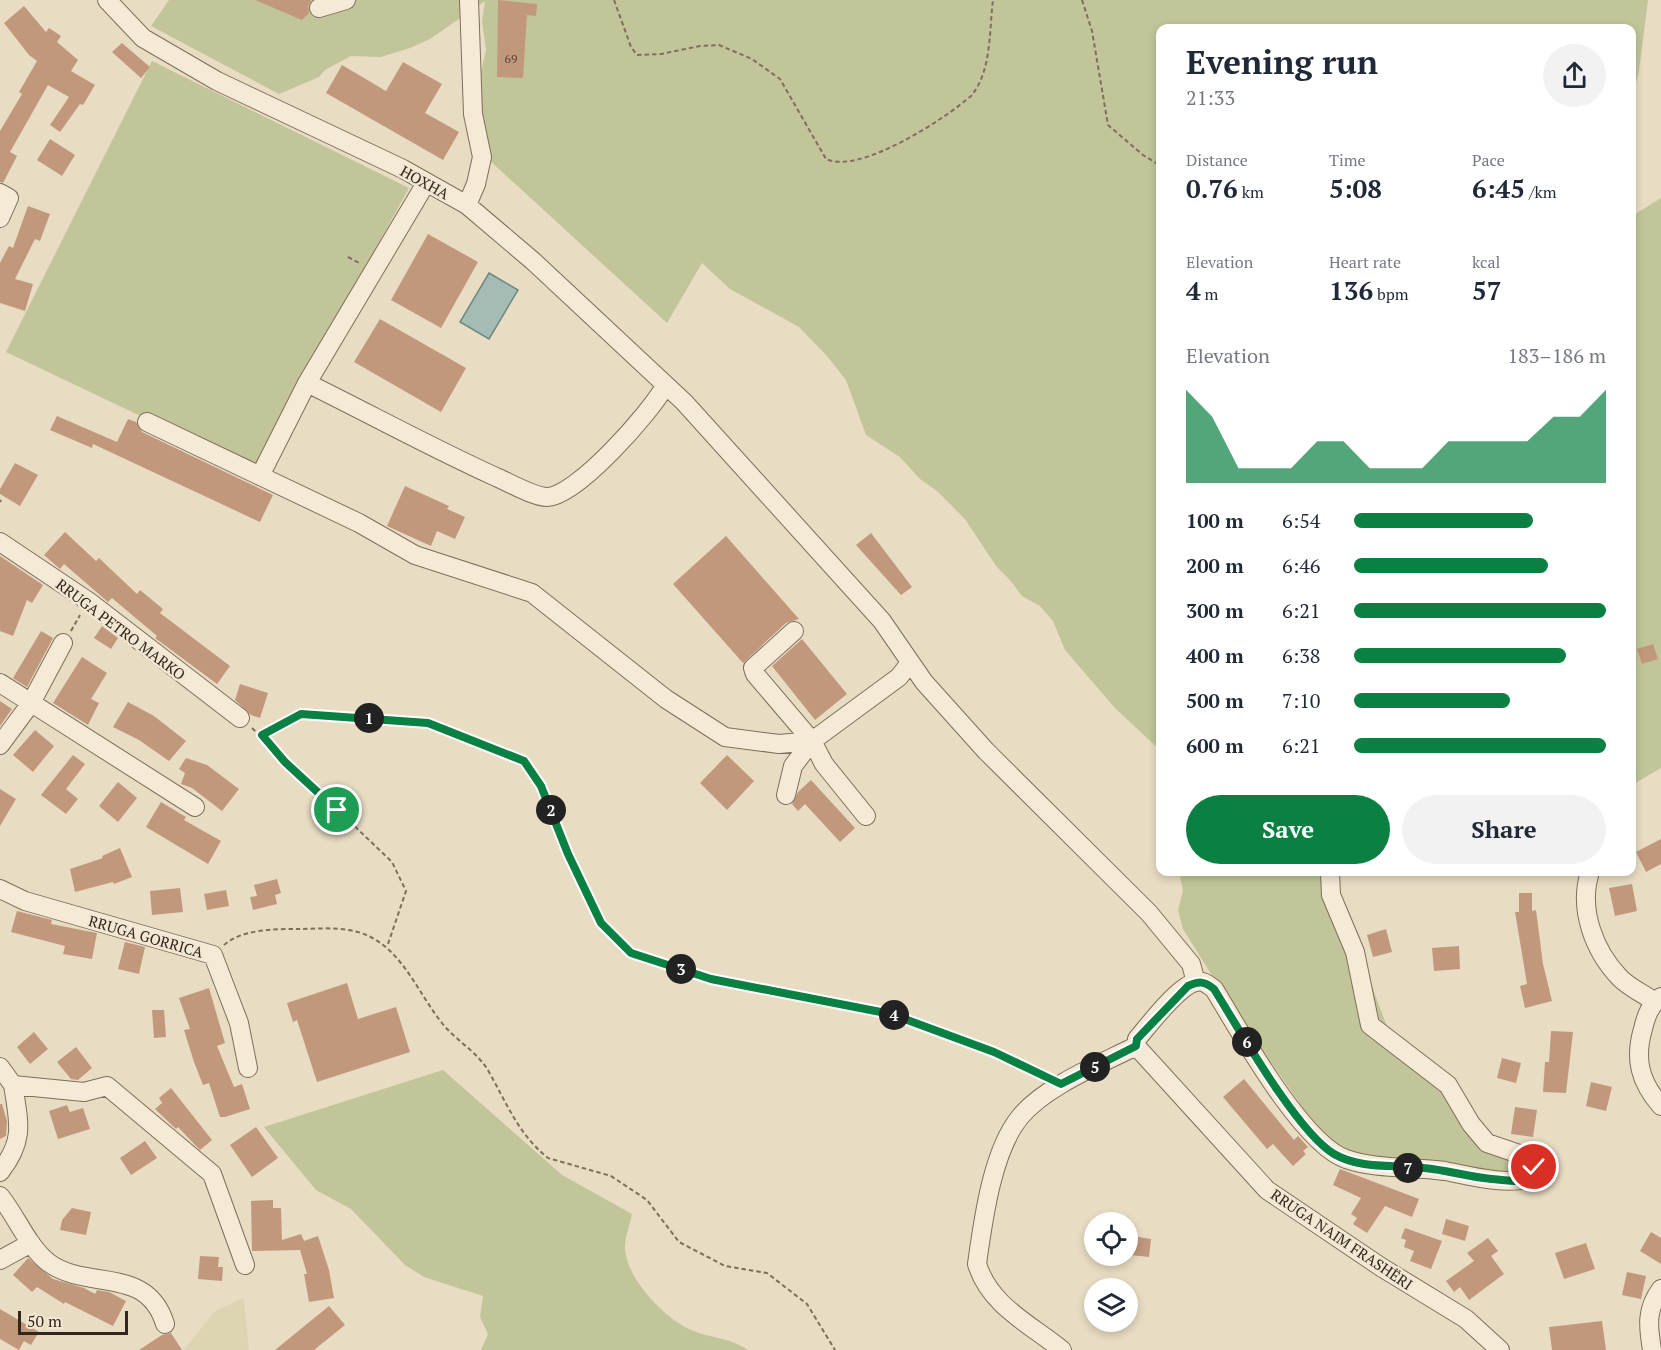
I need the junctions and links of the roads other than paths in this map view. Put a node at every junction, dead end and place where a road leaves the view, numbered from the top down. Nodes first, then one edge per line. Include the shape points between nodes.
1 (107, 0) edge
2 (346, 0) edge
3 (469, 0) edge
4 (319, 8) dead end
5 (425, 185) junction
6 (4, 196) edge
7 (467, 205) junction
8 (0, 218) edge
9 (307, 383) junction
10 (665, 386) junction
11 (147, 422) dead end
12 (260, 476) junction
13 (0, 542) edge
14 (794, 631) dead end
15 (63, 643) dead end
16 (909, 664) junction
17 (0, 683) edge
18 (31, 703) junction
19 (240, 718) road end
20 (812, 741) junction
21 (0, 745) edge
22 (786, 795) dead end
23 (195, 807) dead end
24 (866, 816) dead end
25 (1330, 876) edge
26 (1589, 876) edge
27 (0, 889) edge
28 (1196, 982) junction
29 (1658, 999) edge
30 (1136, 1046) junction
31 (0, 1067) edge
32 (248, 1068) dead end
33 (14, 1085) junction
34 (1661, 1106) edge
35 (0, 1172) edge
36 (0, 1196) edge
37 (31, 1243) junction
38 (0, 1260) edge
39 (245, 1265) dead end
40 (1661, 1289) edge
41 (165, 1324) dead end
42 (1062, 1350) edge
43 (1500, 1350) edge
44 (1652, 1350) edge

1 - 5 street, HOXHA via 143,38 217,81 403,169
2 - 4 street
3 - 7 street via 473,114 482,157
5 - 7 street, HOXHA
5 - 9 street
6 - 8 street
7 - 10 street, HOXHA via 533,261
9 - 10 street via 449,455 547,497 568,491 610,452 657,401
9 - 12 street
10 - 16 street, HOXHA via 684,402 882,621
11 - 12 street
12 - 20 street via 359,523 415,555 532,593 666,699 725,737 779,744
13 - 19 street, RRUGA PETRO MARKO via 88,602
14 - 20 street via 753,668
15 - 18 street
16 - 20 street via 899,676
16 - 28 street, HOXHA via 986,751 1149,913 1191,964
17 - 18 street
18 - 21 street
18 - 23 street
20 - 22 street via 793,766
20 - 24 street via 824,764
25 - 28 street via 1331,896 1355,952 1371,1025 1448,1085 1486,1143 1525,1156 1534,1167 1530,1177 1508,1180 1422,1167 1393,1168 1336,1155 1310,1131 1214,989 1206,982
26 - 29 street via 1585,903 1596,945 1620,978
27 - 32 street, RRUGA GORRICA via 36,904 213,954 239,1023
28 - 30 street via 1169,1003 1137,1039
29 - 34 street via 1644,1026 1637,1055 1644,1082
30 - 42 street via 1061,1084 1020,1115 1004,1141 977,1264 982,1279 1005,1307
30 - 43 street, RRUGA NAIM FRASHËRI via 1267,1190 1466,1319
31 - 33 street
33 - 35 street via 20,1127 18,1144
33 - 39 street via 84,1092 107,1086 212,1174
36 - 37 street
37 - 38 street
37 - 41 street via 49,1263 75,1275 118,1281 142,1292 160,1308
40 - 44 street via 1651,1305 1647,1323

